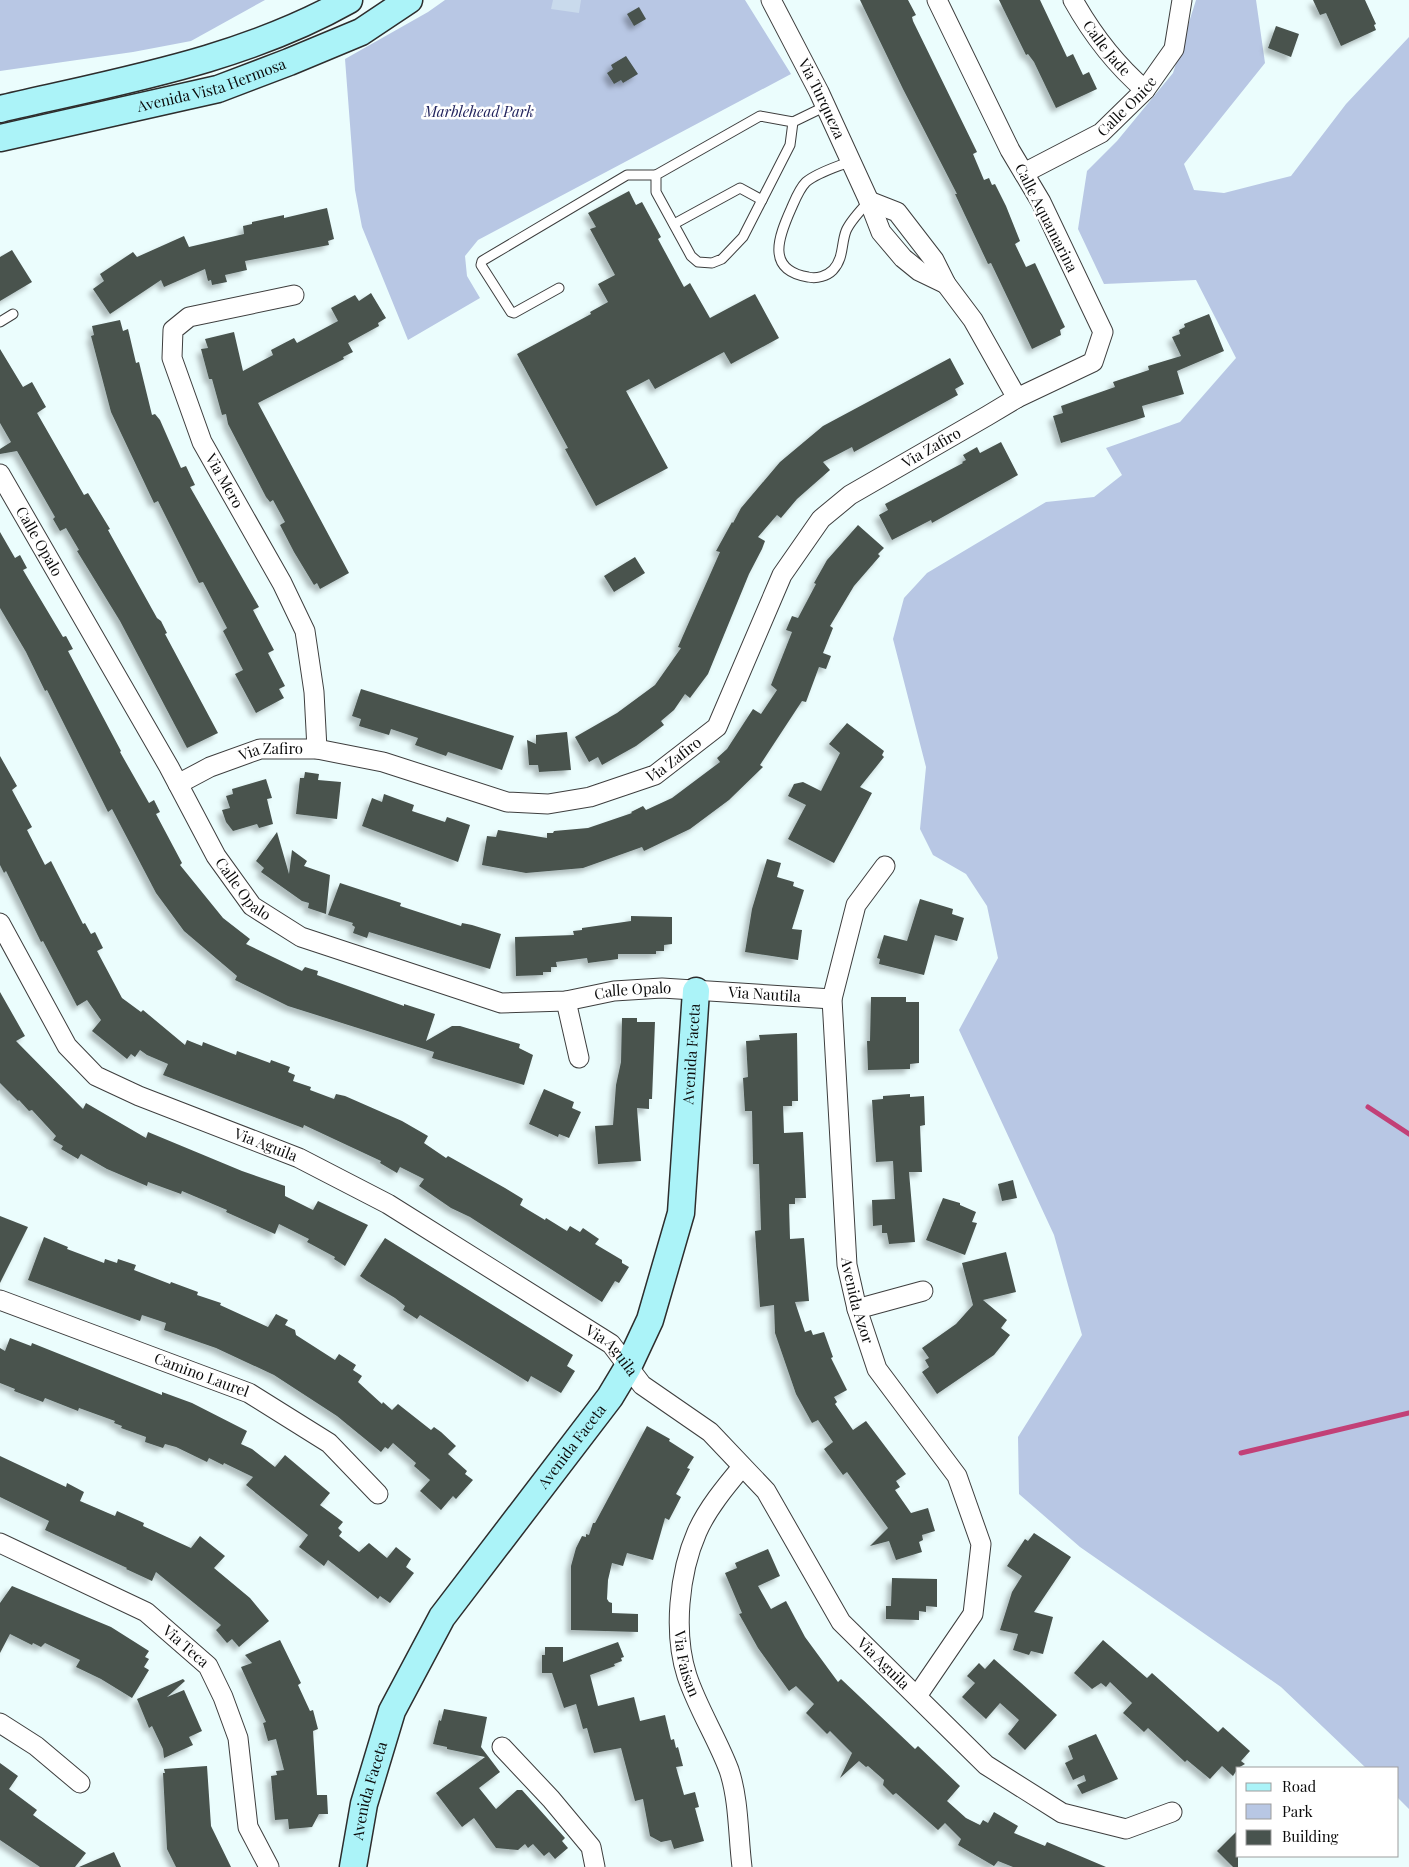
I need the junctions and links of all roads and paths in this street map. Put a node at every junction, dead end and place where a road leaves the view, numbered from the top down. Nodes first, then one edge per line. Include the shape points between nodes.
1 (349, 0) edge
2 (409, 0) edge
3 (771, 0) edge
4 (937, 0) edge
5 (1073, 0) edge
6 (1182, 0) edge
7 (1145, 90) junction
8 (826, 106) junction
9 (0, 109) edge
10 (793, 122) junction
11 (0, 138) edge
12 (851, 161) junction
13 (1024, 174) junction
14 (656, 175) junction
15 (762, 200) junction
16 (869, 201) junction
17 (674, 224) junction
18 (559, 288) dead end
19 (294, 295) dead end
20 (13, 314) dead end
21 (0, 322) edge
22 (1017, 398) junction
23 (0, 474) edge
24 (316, 749) junction
25 (178, 784) junction
26 (885, 866) dead end
27 (0, 923) edge
28 (696, 990) junction
29 (832, 999) junction
30 (566, 1001) junction
31 (579, 1058) dead end
32 (923, 1291) dead end
33 (0, 1300) edge
34 (857, 1309) junction
35 (628, 1367) junction
36 (742, 1467) junction
37 (378, 1494) dead end
38 (0, 1543) edge
39 (917, 1696) junction
40 (0, 1723) edge
41 (502, 1747) dead end
42 (80, 1783) dead end
43 (1172, 1812) dead end
44 (268, 1867) edge
45 (353, 1867) edge
46 (595, 1867) edge
47 (742, 1867) edge

1 - 9 street, Avenida Vista Hermosa via 276,37 207,61
2 - 11 street, Avenida Vista Hermosa via 361,32 218,89
3 - 8 street, Via Turqueza
4 - 13 street, Calle Aquamarina
5 - 7 street, Calle Jade via 1087,25 1126,74
6 - 7 street, Calle Onice via 1174,49
7 - 13 street, Calle Onice via 1101,133
8 - 10 lane
8 - 12 street, Via Turqueza
10 - 14 lane via 760,116
10 - 15 lane via 790,144
12 - 16 street, Via Turqueza
12 - 16 lane via 818,175 798,193 778,244 787,269 810,278 818,278 833,270 843,252 846,230
13 - 22 street, Calle Aquamarina via 1041,202 1103,332 1093,362
14 - 17 lane via 656,192
14 - 18 lane via 627,175 482,261 481,265 511,312
15 - 17 lane via 740,188
15 - 17 lane via 743,237 722,259 712,263 698,262 691,256
16 - 22 street, Via Turqueza via 881,232 912,251 919,271 946,284 973,320
19 - 24 street, Via Mero via 189,317 173,330 172,358 202,442 282,583 305,631 314,692
20 - 21 lane
22 - 24 street, Via Zafiro via 850,495 821,518 782,575 717,727 655,775 590,797 548,804 507,802 383,762
23 - 25 street, Calle Opalo
24 - 25 street, Via Zafiro via 260,749 210,767
25 - 30 street, Calle Opalo via 216,856 252,906 301,937 501,1002
26 - 29 street, Avenida Azor via 856,905
27 - 35 street, Via Aguila via 67,1046 96,1076 138,1096 300,1158 388,1204 611,1344
28 - 29 street, Via Nautila
28 - 30 street, Calle Opalo via 614,991
28 - 35 street, Avenida Faceta via 681,1213 650,1320
29 - 34 street, Avenida Azor via 847,1265
30 - 31 street
32 - 34 street
33 - 37 street, Camino Laurel via 249,1393 329,1443
34 - 39 street, Avenida Azor via 877,1369 957,1476 981,1544 974,1614
35 - 36 street, Via Aguila via 642,1385 710,1432
35 - 45 street, Avenida Faceta via 610,1397 442,1617 392,1711 364,1804
36 - 39 street, Via Aguila via 766,1492 841,1622
36 - 47 street, Via Faisan via 726,1485 697,1531 680,1590 680,1636 687,1676 729,1771
38 - 44 street, Via Teca via 146,1612 208,1666 238,1738 248,1827
39 - 43 street, Via Aguila via 986,1764 1062,1813 1126,1828
40 - 42 street via 36,1746
41 - 46 street via 591,1847

